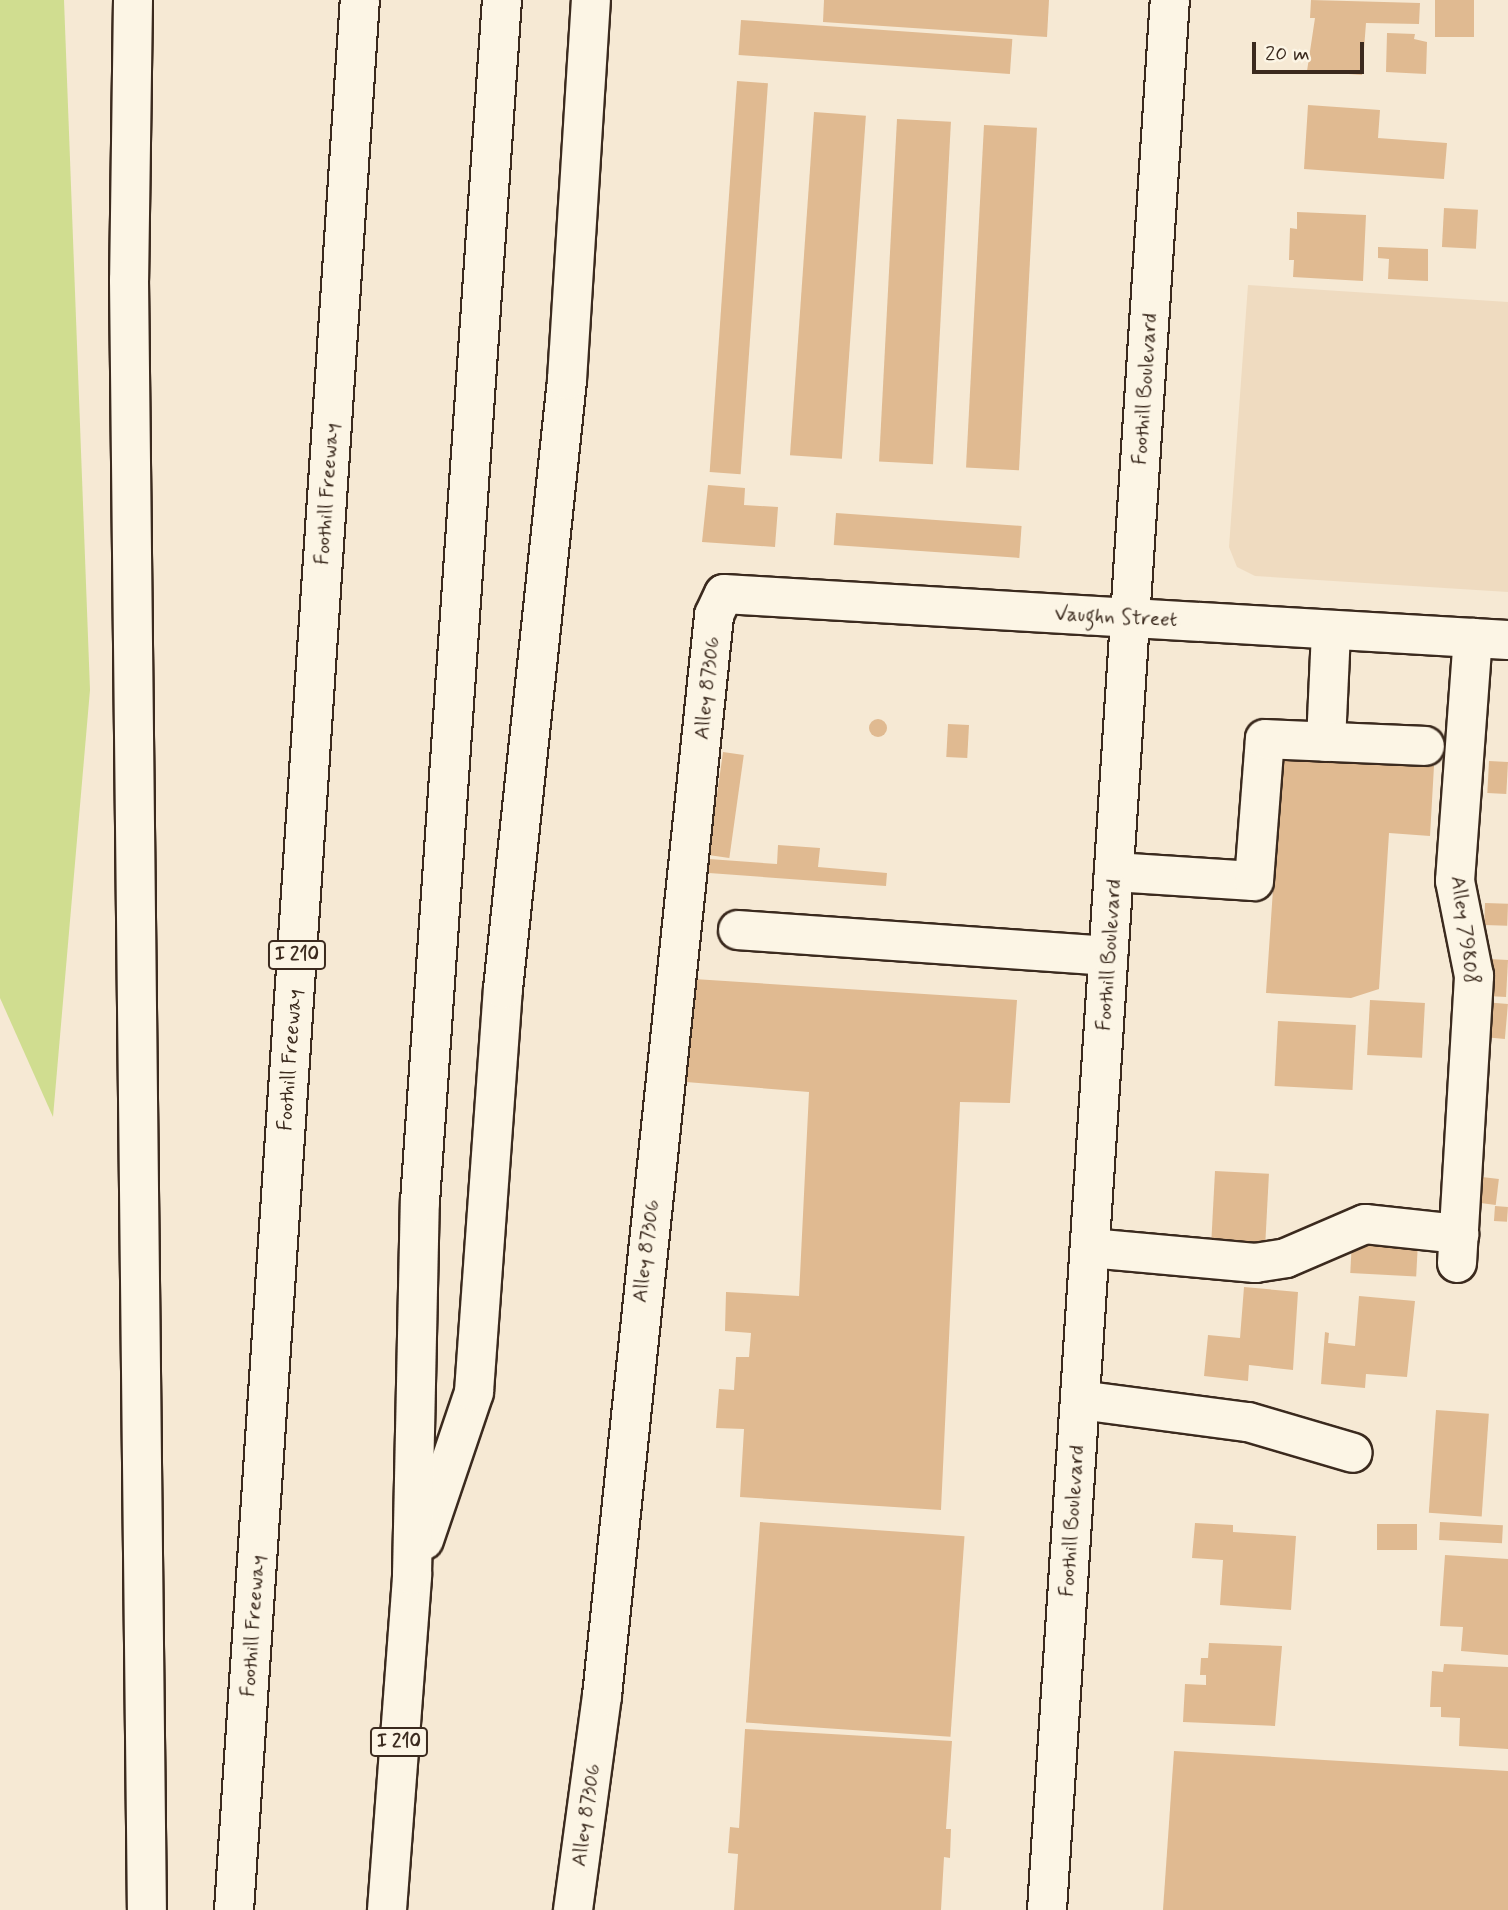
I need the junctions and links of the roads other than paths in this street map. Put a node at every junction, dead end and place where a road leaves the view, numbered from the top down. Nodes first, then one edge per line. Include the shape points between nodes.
1 (133, 0) edge
2 (360, 0) edge
3 (502, 0) edge
4 (591, 0) edge
5 (1170, 0) edge
6 (724, 594) joint
7 (1130, 617) junction
8 (1331, 630) junction
9 (1490, 639) edge
10 (1326, 742) junction
11 (1425, 747) dead end
12 (1114, 872) junction
13 (738, 930) dead end
14 (1108, 956) junction
15 (1090, 1248) junction
16 (1080, 1400) junction
17 (1353, 1453) dead end
18 (412, 1575) junction
19 (147, 1910) edge
20 (234, 1910) edge
21 (387, 1910) edge
22 (573, 1910) edge
23 (1047, 1910) edge

1 - 19 main road via 129,280
2 - 20 main road, Foothill Freeway / I 210
3 - 18 main road, I 210 via 420,1202
4 - 18 main road via 567,380 503,989 474,1392
5 - 7 main road, Foothill Boulevard
6 - 7 main road, Vaughn Street
6 - 22 main road, Alley 87306 via 714,615 602,1696
7 - 8 main road, Vaughn Street
7 - 12 main road, Foothill Boulevard
8 - 9 main road, Vaughn Street
8 - 10 main road
9 - 15 main road, Alley 79808 via 1455,881 1474,976 1458,1249 1366,1224 1286,1258 1255,1263
10 - 11 main road
10 - 12 main road via 1265,739 1254,881
12 - 14 main road, Foothill Boulevard
13 - 14 main road
14 - 15 main road, Foothill Boulevard
15 - 16 main road, Foothill Boulevard
16 - 17 main road via 1248,1422
16 - 23 main road, Foothill Boulevard
18 - 21 main road, I 210

